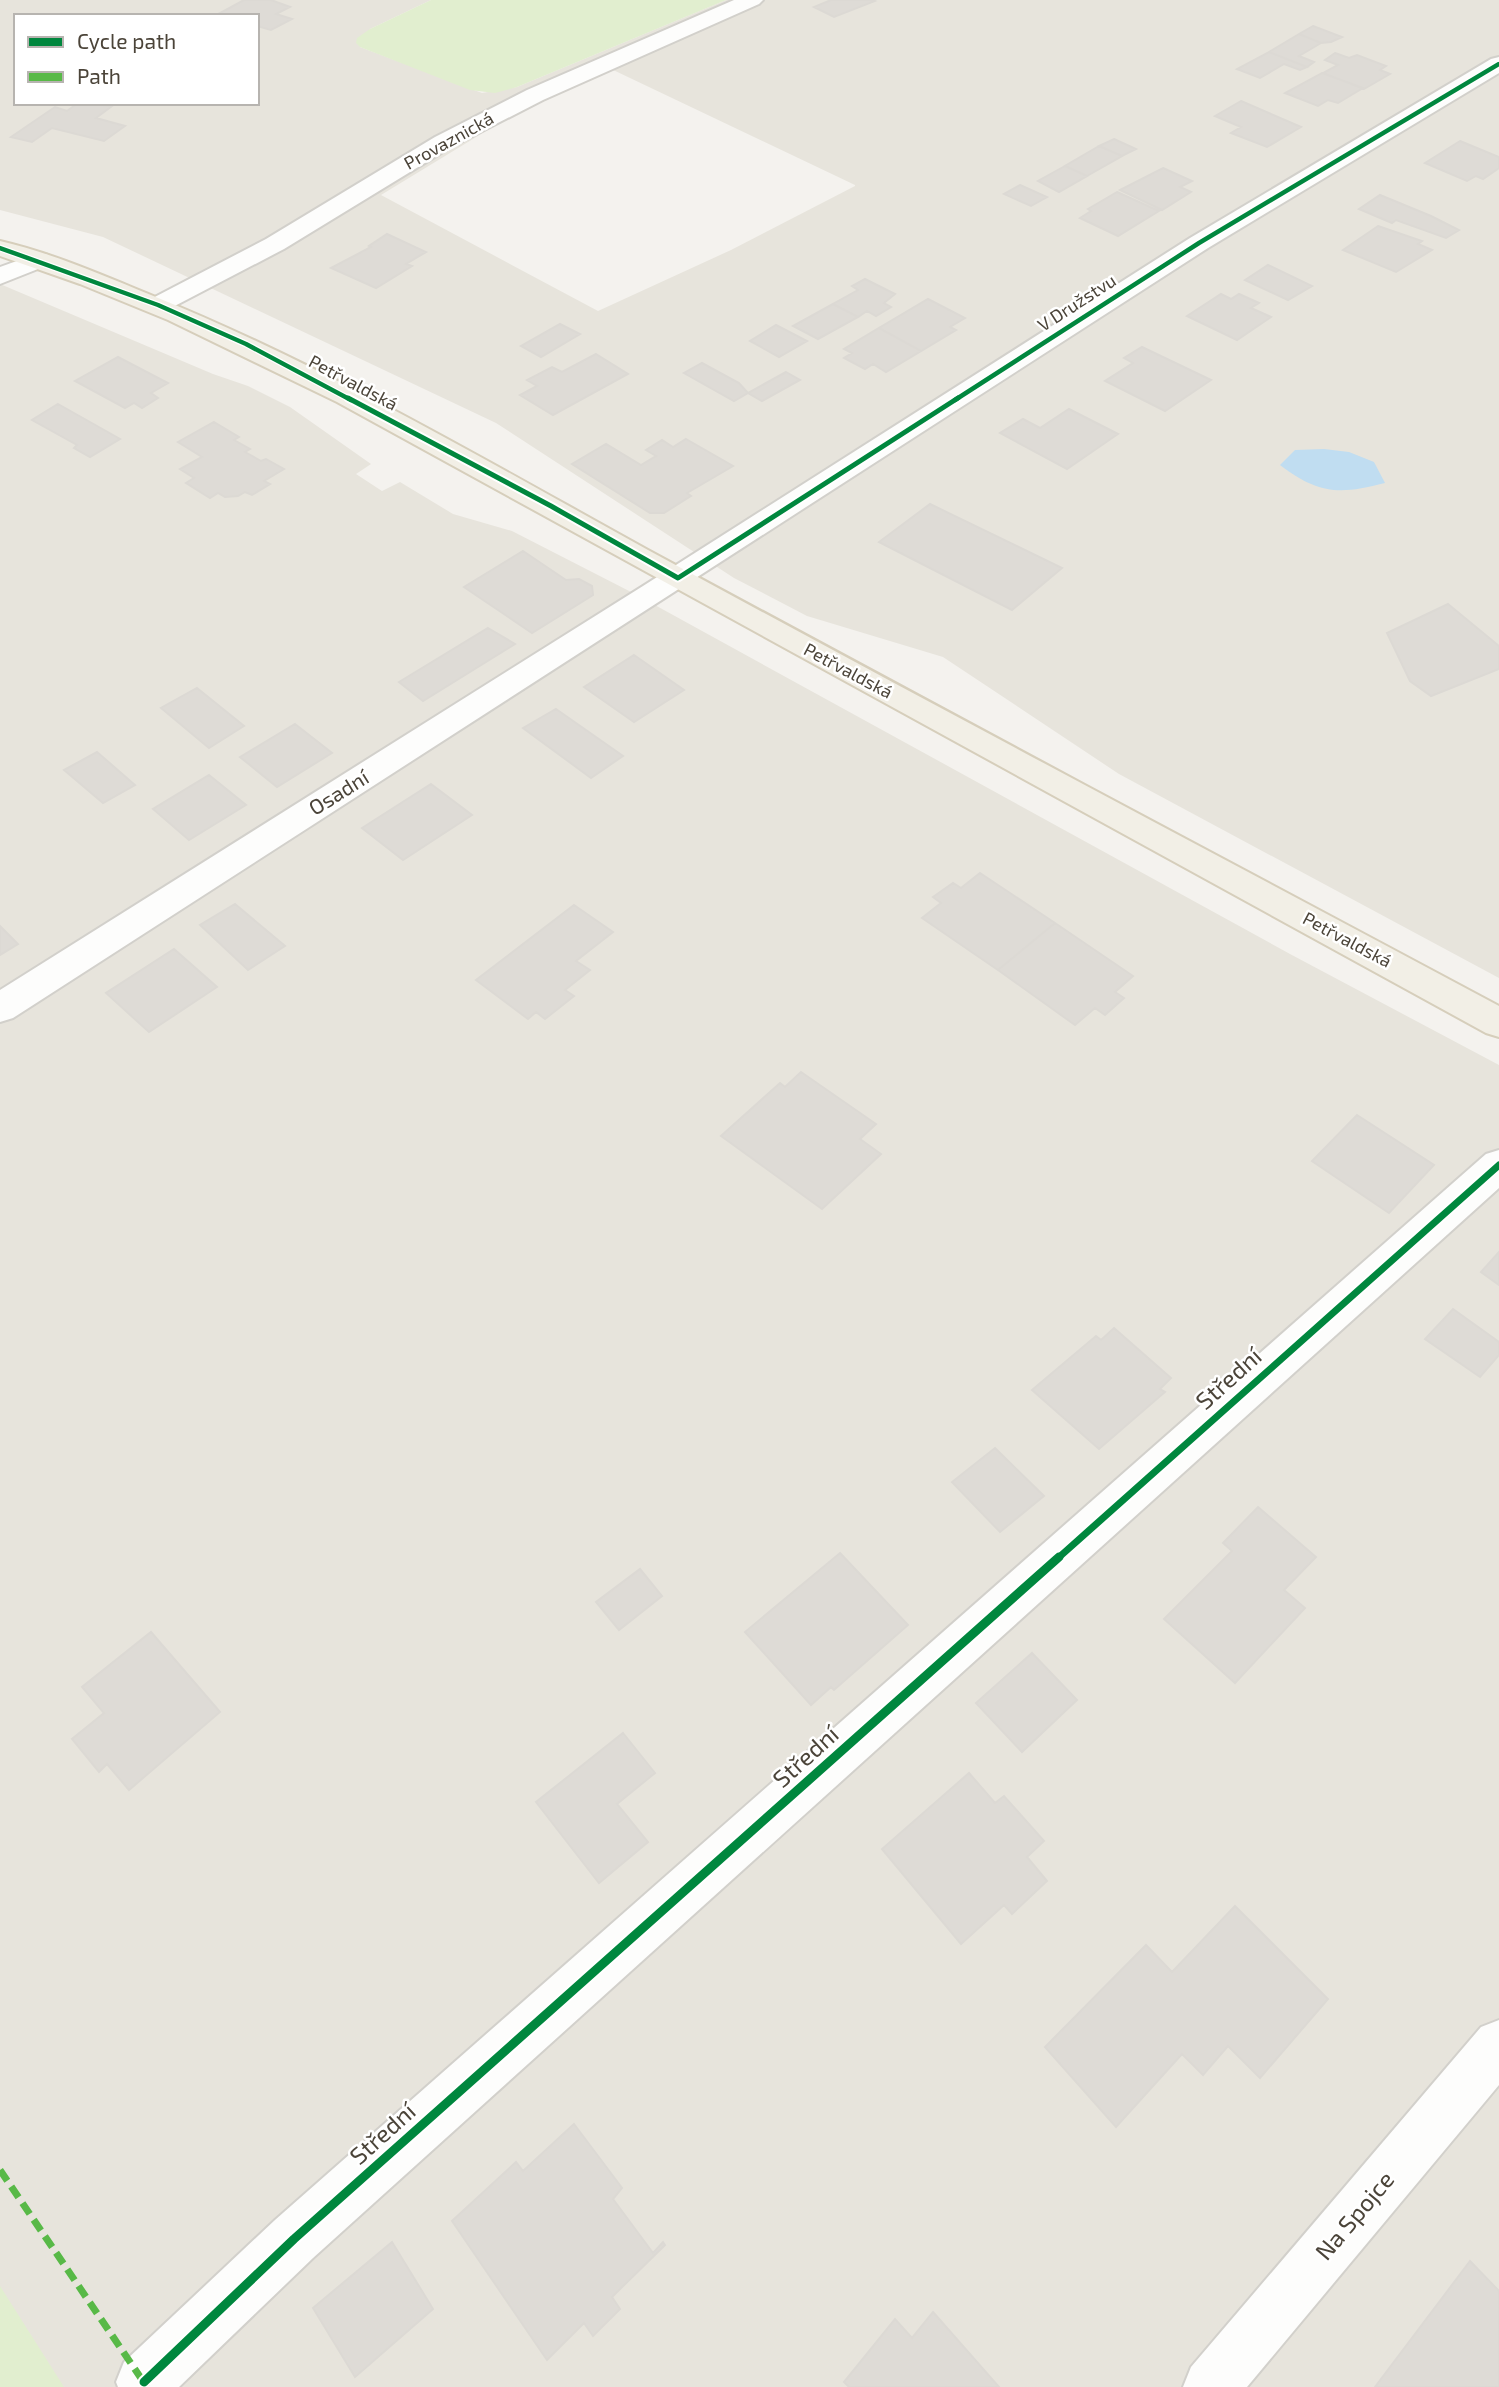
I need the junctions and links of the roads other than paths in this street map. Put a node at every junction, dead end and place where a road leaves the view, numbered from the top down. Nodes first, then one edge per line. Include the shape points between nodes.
1 (752, 0) edge
2 (1499, 64) edge
3 (0, 248) edge
4 (39, 260) junction
5 (0, 276) edge
6 (158, 306) junction
7 (678, 578) junction
8 (0, 1008) edge
9 (1499, 1023) edge
10 (1499, 1165) edge
11 (1499, 2045) edge
12 (144, 2382) dead end
13 (1211, 2387) edge

1 - 6 street, Provaznická via 466,130 275,244
2 - 7 street, V Družstvu via 1199,243
3 - 4 main road, Petřvaldská
4 - 5 street
4 - 6 main road, Petřvaldská
6 - 7 main road, Petřvaldská via 268,356
7 - 8 street, Osadní
7 - 9 main road, Petřvaldská
10 - 12 street, Střední via 294,2239
11 - 13 street, Na Spojce

